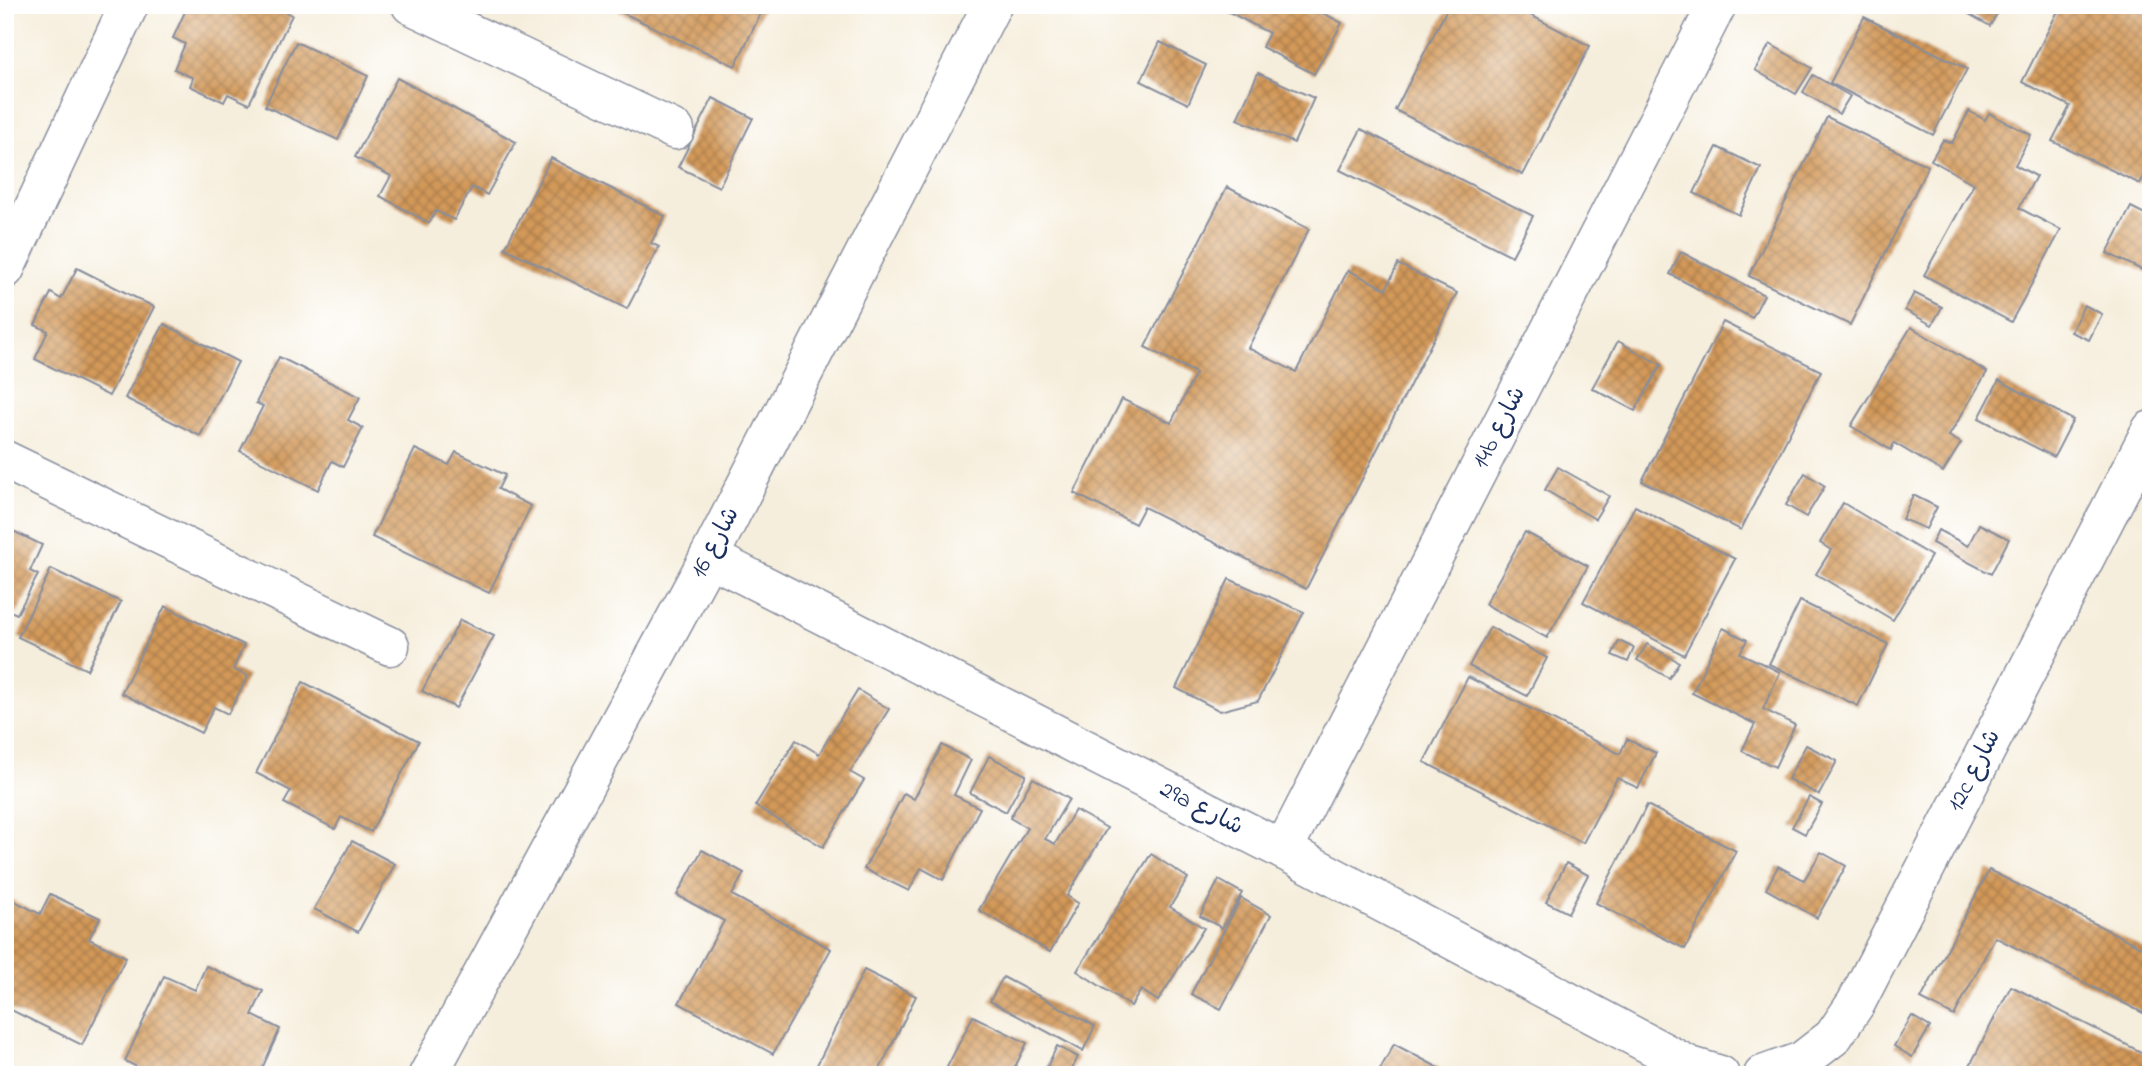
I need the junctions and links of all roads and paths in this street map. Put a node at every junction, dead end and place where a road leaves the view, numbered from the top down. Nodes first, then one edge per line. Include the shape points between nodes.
1 (129, 5) edge
2 (411, 5) edge
3 (992, 5) edge
4 (1717, 5) edge
5 (675, 130) dead end
6 (5, 269) edge
7 (2151, 430) edge
8 (5, 460) edge
9 (709, 556) junction
10 (390, 646) dead end
11 (1283, 850) junction
12 (1705, 1070) edge
13 (428, 1075) edge
14 (1763, 1075) edge

1 - 6 street
2 - 5 street
3 - 9 street, شارع 16
4 - 11 street, 14b شارع
7 - 14 street, 12c شارع via 1856,1003 1833,1037 1802,1061
8 - 10 street
9 - 11 street, 29a شارع
9 - 13 street, شارع 16
11 - 12 street, 29a شارع

